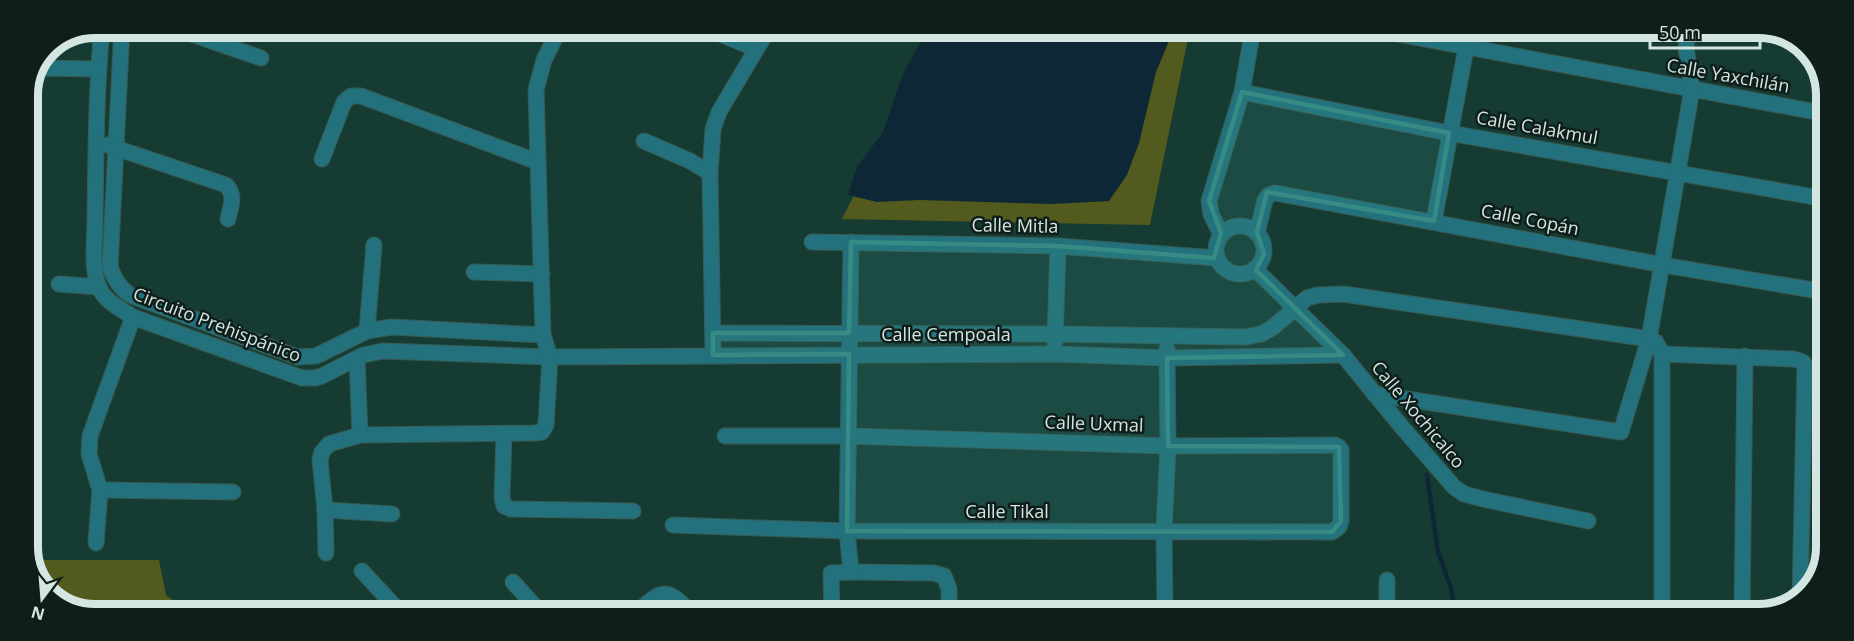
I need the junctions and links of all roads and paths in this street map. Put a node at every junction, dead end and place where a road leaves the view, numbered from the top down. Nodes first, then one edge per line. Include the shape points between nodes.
1 (101, 38) edge
2 (122, 38) edge
3 (203, 38) edge
4 (550, 38) edge
5 (730, 38) edge
6 (763, 38) edge
7 (1251, 38) edge
8 (1416, 38) edge
9 (1687, 38) edge
10 (1690, 38) edge
11 (1686, 47) junction
12 (1466, 48) junction
13 (756, 49) junction
14 (261, 58) dead end
15 (44, 68) edge
16 (98, 69) junction
17 (1692, 89) junction
18 (1242, 92) junction
19 (1816, 112) edge
20 (1449, 133) junction
21 (644, 141) dead end
22 (96, 142) junction
23 (117, 148) junction
24 (322, 159) dead end
25 (538, 162) junction
26 (1677, 172) junction
27 (710, 173) junction
28 (1816, 197) edge
29 (228, 219) dead end
30 (1434, 221) junction
31 (1257, 233) junction
32 (1221, 235) junction
33 (812, 242) dead end
34 (851, 242) junction
35 (374, 244) dead end
36 (1058, 246) junction
37 (1217, 258) junction
38 (1663, 265) junction
39 (1255, 269) junction
40 (474, 272) dead end
41 (542, 274) junction
42 (59, 284) dead end
43 (99, 287) junction
44 (1816, 290) edge
45 (1294, 309) junction
46 (133, 317) junction
47 (442, 330) junction
48 (367, 332) junction
49 (231, 333) junction
50 (713, 333) junction
51 (849, 333) junction
52 (1054, 334) junction
53 (543, 335) junction
54 (1168, 337) junction
55 (1649, 339) junction
56 (225, 351) junction
57 (441, 353) junction
58 (849, 354) junction
59 (1055, 354) junction
60 (1662, 354) junction
61 (713, 355) junction
62 (1343, 355) junction
63 (1745, 356) junction
64 (550, 357) junction
65 (1167, 358) junction
66 (357, 359) junction
67 (1374, 394) junction
68 (504, 434) junction
69 (360, 435) junction
70 (725, 436) dead end
71 (848, 436) junction
72 (1168, 446) junction
73 (100, 490) junction
74 (233, 492) dead end
75 (326, 510) junction
76 (633, 511) dead end
77 (392, 514) dead end
78 (1588, 521) dead end
79 (673, 525) dead end
80 (1339, 527) joint
81 (847, 531) junction
82 (1164, 532) junction
83 (96, 543) dead end
84 (326, 553) dead end
85 (362, 571) dead end
86 (851, 572) junction
87 (1387, 580) dead end
88 (513, 582) dead end
89 (1800, 587) edge
90 (393, 604) edge
91 (533, 604) edge
92 (646, 604) edge
93 (683, 604) edge
94 (832, 604) edge
95 (949, 604) edge
96 (1165, 604) edge
97 (1387, 604) edge
98 (1662, 604) edge
99 (1742, 604) edge

1 - 16 street
2 - 23 street, Circuito Prehispánico
3 - 14 street
4 - 25 street via 536,90
5 - 13 street
6 - 13 street
7 - 18 street
8 - 12 street, Calle Yaxchilán
9 - 11 street
10 - 11 street
11 - 17 street
12 - 17 street, Calle Yaxchilán
12 - 20 street
13 - 27 street via 718,112
15 - 16 street
16 - 22 street
17 - 19 street, Calle Yaxchilán
17 - 26 street
18 - 20 street, Calle Calakmul
18 - 32 street via 1209,201
20 - 26 street, Calle Calakmul
20 - 30 street
21 - 27 street
22 - 23 street
22 - 43 street via 95,261
23 - 29 street via 226,185 233,198
23 - 49 street, Circuito Prehispánico via 110,266 113,278 130,295
24 - 25 street via 344,102 351,96 362,96
25 - 41 street
26 - 28 street, Calle Calakmul
26 - 38 street
27 - 50 street
30 - 31 street, Calle Copán via 1272,193 1265,200
30 - 38 street, Calle Copán
31 - 32 street via 1236,226
31 - 39 street via 1264,254
32 - 37 street via 1216,243
33 - 34 street, Calle Mitla
34 - 36 street, Calle Mitla
34 - 51 street
35 - 48 street
36 - 37 street, Calle Mitla
36 - 52 street
37 - 39 street via 1233,274
38 - 44 street, Calle Copán
38 - 55 street
39 - 45 street, Calle Xochicalco
40 - 41 street
41 - 53 street
42 - 43 street
43 - 46 street, Circuito Prehispánico
45 - 54 street, Calle Cempoala via 1272,328 1253,336
45 - 55 street, Calle Cempoala via 1306,298 1343,294
45 - 62 street, Calle Xochicalco
46 - 56 street, Circuito Prehispánico
46 - 73 street via 90,436 89,454
47 - 48 street, Circuito Prehispánico via 392,327
47 - 53 street, Circuito Prehispánico
47 - 57 street
48 - 49 street, Circuito Prehispánico via 316,356 297,357
49 - 56 street
50 - 51 street, Calle Cempoala
50 - 61 street
51 - 52 street, Calle Cempoala
51 - 58 street
52 - 54 street, Calle Cempoala
52 - 59 street
53 - 64 street
54 - 65 street
55 - 60 street via 1656,342
55 - 67 street via 1621,432
56 - 66 street, Circuito Prehispánico via 308,379
57 - 64 street, Circuito Prehispánico
57 - 66 street, Circuito Prehispánico via 383,351
58 - 59 street, Calle Cempoala
58 - 61 street, Calle Cempoala
58 - 71 street
59 - 65 street, Calle Cempoala
60 - 63 street
60 - 98 street
61 - 64 street, Calle Cempoala
62 - 65 street, Calle Cempoala
62 - 67 street, Calle Xochicalco
63 - 89 street via 1794,359 1806,368
63 - 99 street
64 - 68 street via 546,425 542,432
65 - 72 street
66 - 69 street
67 - 78 street, Calle Xochicalco via 1464,494
68 - 69 street
68 - 76 street via 504,506
69 - 75 street via 329,444 322,452
70 - 71 street, Calle Uxmal
71 - 72 street, Calle Uxmal
71 - 81 street
72 - 80 street, Calle Uxmal via 1339,447
72 - 82 street
73 - 74 street
73 - 83 street
75 - 77 street
75 - 84 street
79 - 81 street, Calle Tikal
80 - 82 street, Calle Tikal via 1332,532
81 - 82 street, Calle Tikal
81 - 86 street
82 - 96 street
85 - 90 street
86 - 94 street via 831,573
86 - 95 street via 944,576
87 - 97 street
88 - 91 street
92 - 93 street via 658,594 676,596

